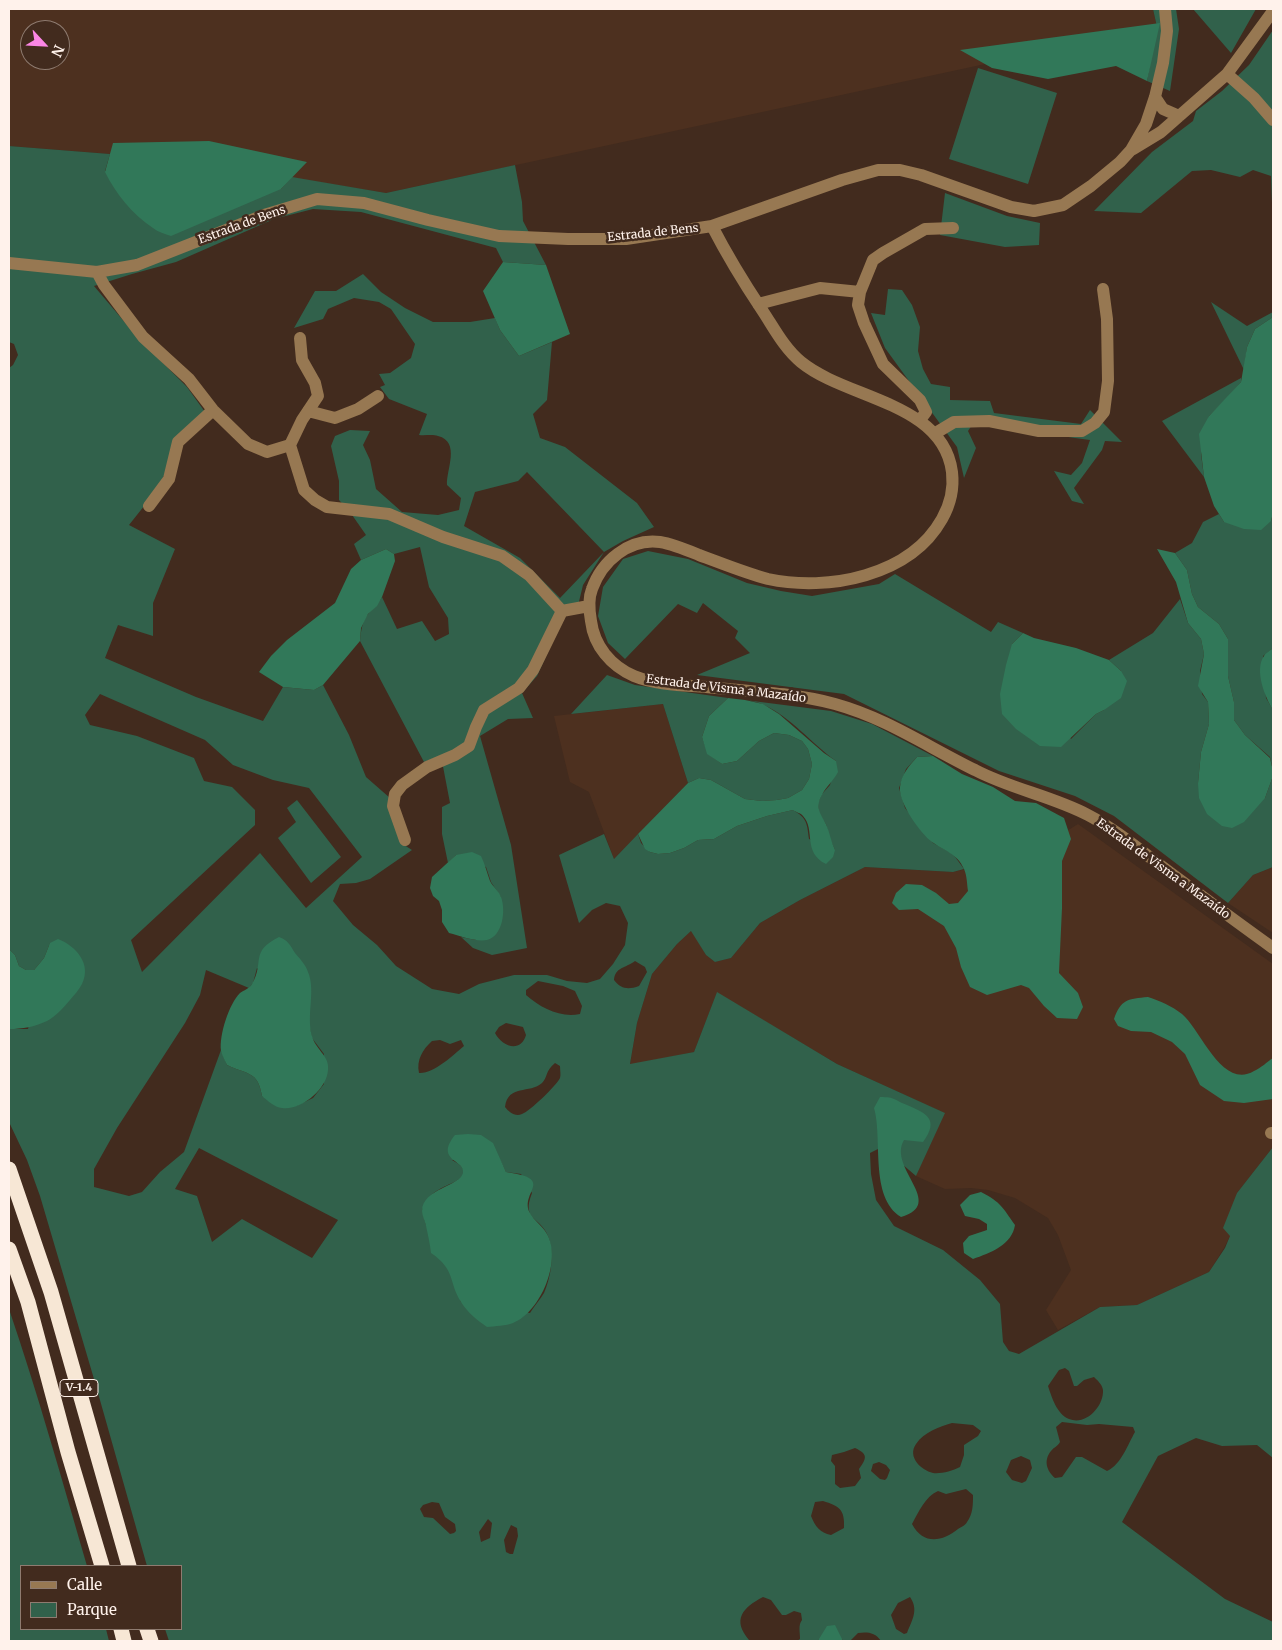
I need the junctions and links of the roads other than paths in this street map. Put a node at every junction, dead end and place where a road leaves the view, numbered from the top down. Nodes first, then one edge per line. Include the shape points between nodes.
1 (1164, 9) edge
2 (1273, 11) edge
3 (1227, 74) junction
4 (1155, 96) junction
5 (1179, 116) junction
6 (1273, 120) edge
7 (1146, 124) junction
8 (1161, 132) junction
9 (1131, 150) junction
10 (712, 226) junction
11 (953, 228) dead end
12 (9, 263) edge
13 (97, 272) junction
14 (1103, 289) dead end
15 (860, 292) junction
16 (758, 304) junction
17 (300, 338) dead end
18 (378, 396) dead end
19 (213, 410) junction
20 (308, 411) junction
21 (920, 420) junction
22 (934, 434) junction
23 (290, 445) junction
24 (149, 506) dead end
25 (589, 606) junction
26 (562, 611) junction
27 (404, 840) dead end
28 (1273, 948) edge
29 (9, 1169) edge
30 (9, 1248) edge
31 (102, 1565) edge
32 (130, 1565) edge

1 - 4 street, Estrada de Bens via 1167,32
2 - 3 street
3 - 5 street
3 - 6 street
4 - 5 street via 1163,109
4 - 7 street, Estrada de Bens
5 - 7 street
5 - 8 street
7 - 8 street
7 - 9 street, Estrada de Bens
8 - 9 street
9 - 10 street, Estrada de Bens via 1091,186 1063,205 1034,211 1011,207 921,175 900,170 878,170
10 - 13 street, Estrada de Bens via 626,239 500,236 364,203 318,199 264,215 137,264
10 - 16 street, Estrada de Visma a Mazaído
11 - 15 street via 925,229 872,260
12 - 13 street, Estrada de Bens
13 - 19 street via 143,337 189,379
14 - 22 street via 1108,382 1104,412 1095,423 1082,431 1039,432 988,421 954,422
15 - 16 street via 820,288
15 - 21 street via 858,305 882,364 920,400 926,412
16 - 21 street, Estrada de Visma a Mazaído via 786,347 802,362 819,374
17 - 20 street via 302,360 315,383 318,396
18 - 20 street via 335,418
19 - 23 street via 248,444 267,452
19 - 24 street via 178,442 169,479
20 - 23 street
21 - 22 street, Estrada de Visma a Mazaído
22 - 25 street, Estrada de Visma a Mazaído via 950,462 951,496 938,526 921,545 898,562 847,580 788,582 659,542 634,544 616,554 600,573 591,591
23 - 26 street via 304,490 314,500 326,507 389,514 443,537 502,556 528,575
25 - 26 street
25 - 28 street, Estrada de Visma a Mazaído via 598,645 615,664 635,676 682,685 827,702 879,719 989,778 1081,811 1101,822
26 - 27 street via 533,670 518,688 484,710 469,746 427,766 395,794 393,806
29 - 32 highway, V-1.4 via 51,1292
30 - 31 highway, V-1.4 via 28,1302

